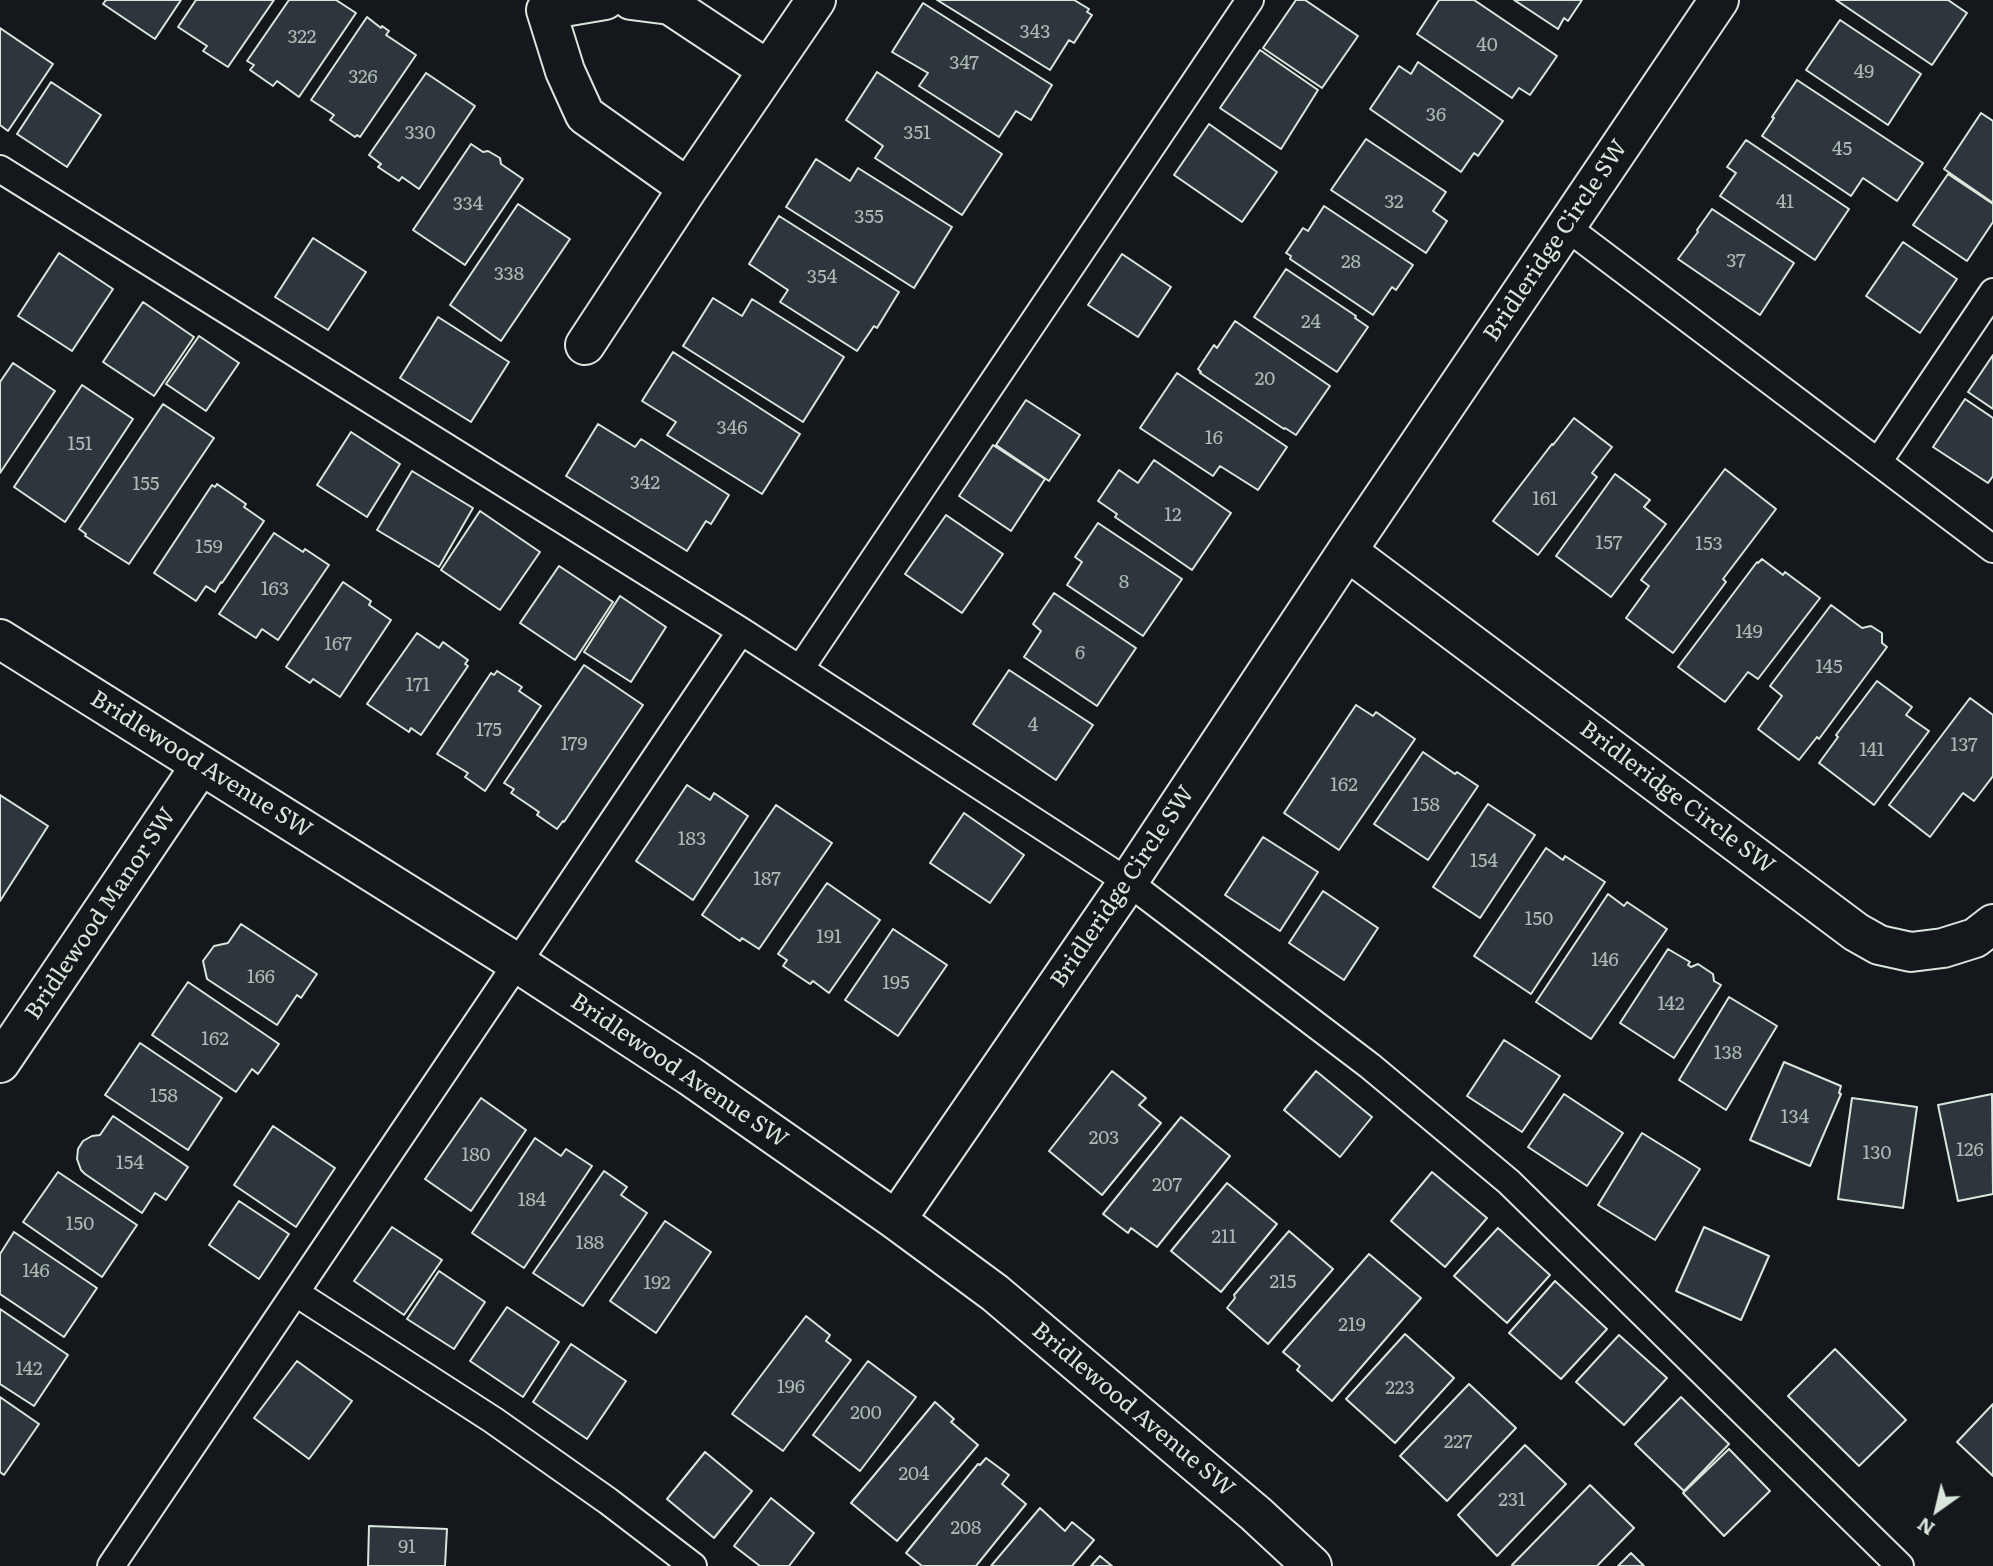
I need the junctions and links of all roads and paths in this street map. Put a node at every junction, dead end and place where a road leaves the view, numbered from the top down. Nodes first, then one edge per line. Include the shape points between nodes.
1 (605, 0) edge
2 (631, 0) edge
3 (816, 0) edge
4 (1250, 0) edge
5 (1719, 0) edge
6 (538, 5) edge
7 (768, 71) junction
8 (0, 169) edge
9 (688, 188) junction
10 (1565, 226) junction
11 (1993, 292) edge
12 (585, 345) dead end
13 (1878, 463) junction
14 (1993, 549) edge
15 (1347, 551) junction
16 (741, 631) junction
17 (0, 639) edge
18 (800, 669) junction
19 (201, 765) junction
20 (1128, 882) junction
21 (1993, 924) edge
22 (517, 963) junction
23 (0, 1063) edge
24 (896, 1220) junction
25 (296, 1293) junction
26 (111, 1566) edge
27 (693, 1566) edge
28 (1312, 1566) edge
29 (1900, 1566) edge

1 - 6 street
2 - 7 street via 670,5
3 - 7 street
4 - 18 lane
5 - 10 street, Bridleridge Circle SW
6 - 9 street via 586,115
7 - 9 street
8 - 16 lane
9 - 12 street
10 - 13 lane
10 - 15 street, Bridleridge Circle SW
11 - 13 lane
13 - 14 lane
15 - 20 street, Bridleridge Circle SW
15 - 21 street, Bridleridge Circle SW via 1856,932 1879,945 1911,952 1975,938
16 - 18 lane
16 - 22 lane
17 - 19 street, Bridlewood Avenue SW
18 - 20 lane
19 - 22 street, Bridlewood Avenue SW
19 - 23 street, Bridlewood Manor SW
20 - 24 street, Bridleridge Circle SW
20 - 29 lane via 1370,1066 1509,1182
22 - 24 street, Bridlewood Avenue SW via 690,1076
22 - 25 lane
24 - 28 street, Bridlewood Avenue SW via 1005,1302
25 - 26 lane
25 - 27 lane via 493,1420

